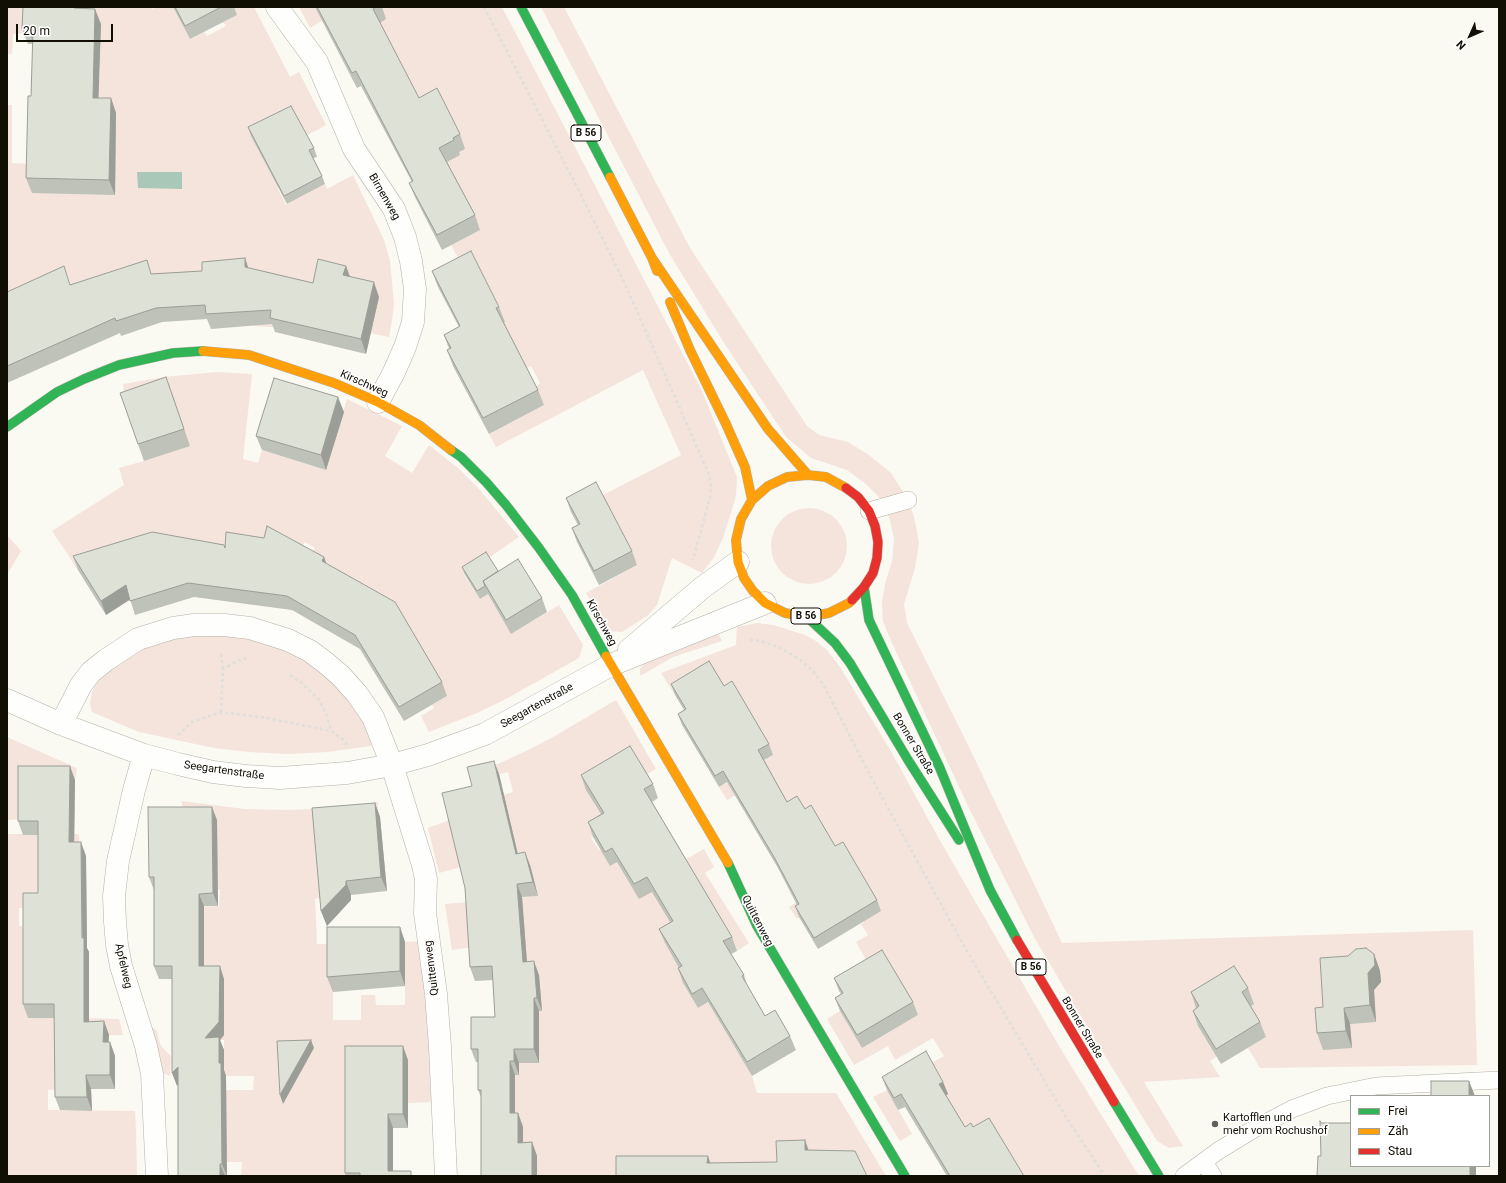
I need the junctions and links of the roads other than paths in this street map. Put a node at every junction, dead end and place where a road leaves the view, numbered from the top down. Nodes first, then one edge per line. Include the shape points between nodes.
1 (278, 7) edge
2 (521, 7) edge
3 (652, 258) junction
4 (378, 402) junction
5 (7, 427) edge
6 (808, 475) junction
7 (752, 500) junction
8 (908, 500) dead end
9 (869, 511) junction
10 (738, 562) junction
11 (864, 587) junction
12 (765, 603) junction
13 (807, 617) junction
14 (611, 665) junction
15 (7, 700) edge
16 (61, 724) junction
17 (144, 755) junction
18 (392, 765) junction
19 (990, 890) junction
20 (1499, 1080) edge
21 (1208, 1169) edge
22 (157, 1176) edge
23 (446, 1176) edge
24 (905, 1176) edge
25 (1159, 1176) edge
26 (1184, 1176) edge

1 - 4 street, Birnenweg via 317,62 347,136 394,209 410,255 415,289 413,322 402,353
2 - 3 main road, B 56
3 - 6 main road, B 56 via 768,429
3 - 7 main road, B 56 via 690,350 745,466
4 - 5 main road, Kirschweg via 334,383 249,355 202,351 173,353 119,365 57,392
4 - 14 main road, Kirschweg via 419,425 441,441 486,482 539,548 572,595
6 - 7 main road, B 56 via 787,477 768,486
6 - 9 main road, B 56 via 826,477 843,485 858,496
7 - 10 main road, B 56 via 741,519 736,540
8 - 9 lane
9 - 11 main road, B 56 via 878,542 877,558
10 - 12 main road, B 56 via 747,582
10 - 14 street, Seegartenstraße via 703,587
11 - 13 main road, B 56 via 849,603 829,613
11 - 19 main road, Bonner Straße / B 56 via 869,620 939,766
12 - 13 main road, B 56 via 785,613
12 - 14 street, Seegartenstraße
13 - 19 main road, Bonner Straße / B 56 via 835,643 850,663
14 - 18 street, Seegartenstraße via 485,734
14 - 24 main road, Quittenweg via 725,856 757,926
15 - 16 street, Seegartenstraße
16 - 17 street, Seegartenstraße
16 - 18 street via 91,672 138,640 173,628 194,625 250,628 288,640 310,651 342,676 373,717
17 - 18 street, Seegartenstraße via 214,772 280,778 347,773
17 - 22 street, Apfelweg via 118,861 114,896 121,966 152,1074
18 - 23 street, Quittenweg via 426,879 426,913 440,1047
19 - 25 main road, Bonner Straße / B 56 via 1025,956
20 - 21 lane via 1376,1086 1327,1096 1270,1120 1237,1139
21 - 26 lane

